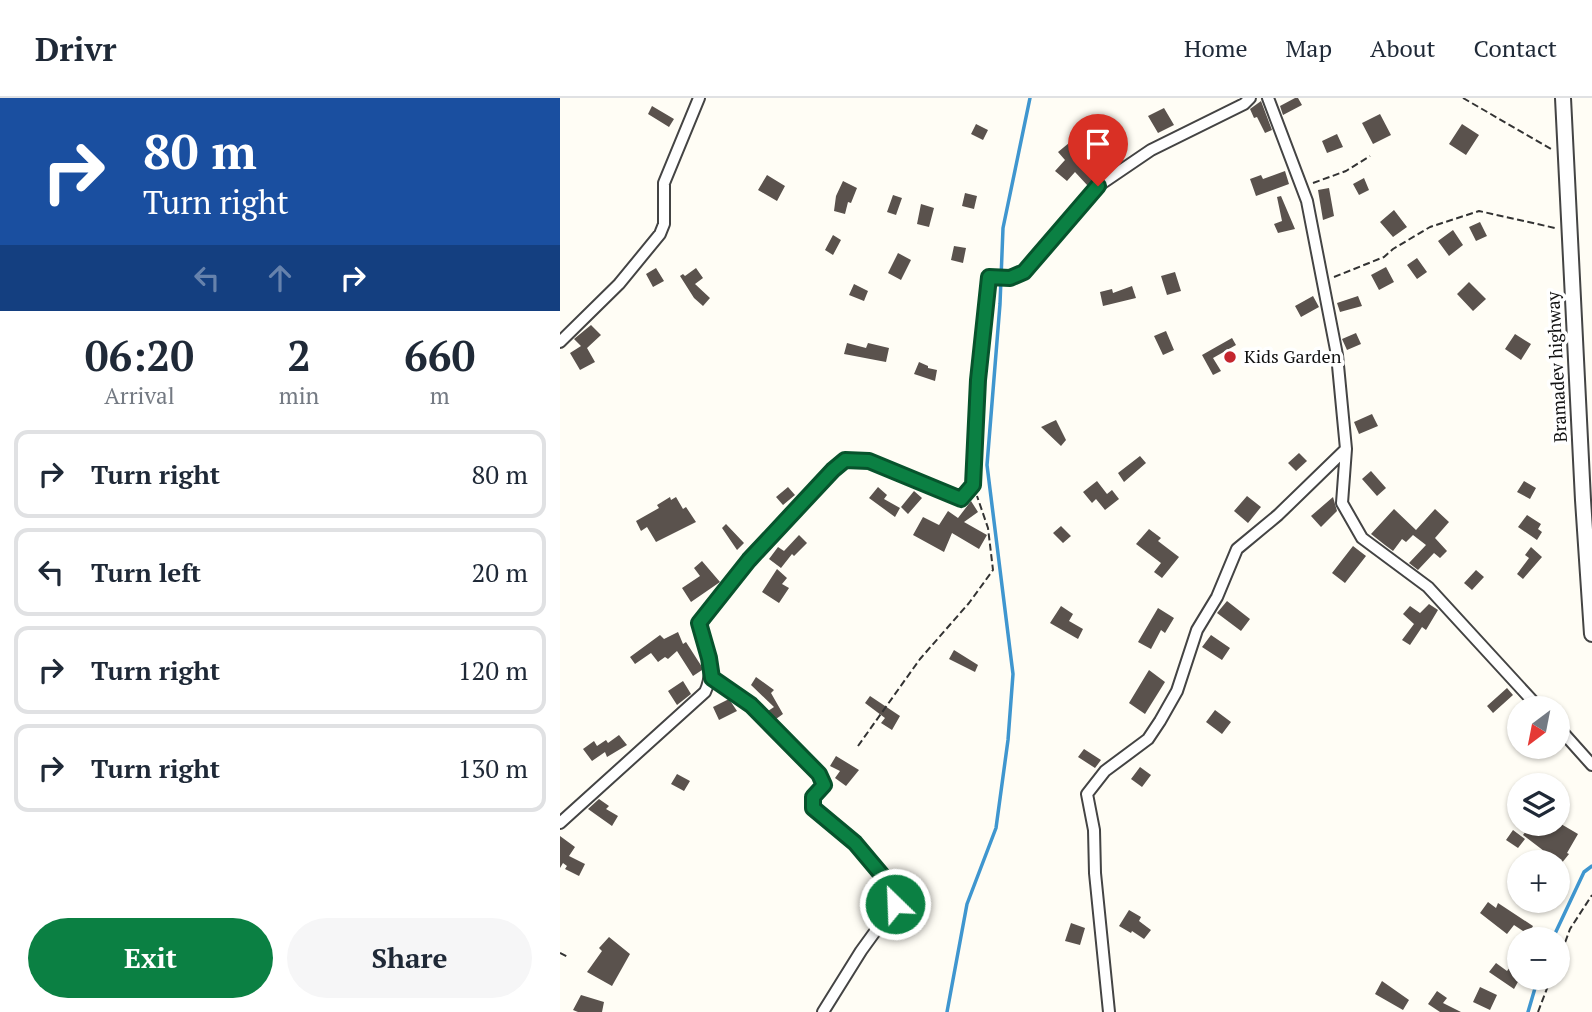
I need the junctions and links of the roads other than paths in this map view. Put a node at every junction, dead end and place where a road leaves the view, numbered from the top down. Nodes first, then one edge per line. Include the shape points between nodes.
1 (699, 98) edge
2 (1250, 98) edge
3 (1268, 98) edge
4 (1563, 98) edge
5 (560, 342) edge
6 (1346, 449) junction
7 (1592, 634) edge
8 (712, 678) junction
9 (1528, 696) edge
10 (1570, 740) edge
11 (1592, 765) edge
12 (560, 823) edge
13 (823, 1012) edge
14 (1109, 1012) edge

1 - 5 street via 664,183 660,234 619,284
2 - 8 street via 1151,150 1098,186 1024,272 1010,278 989,277 973,485 961,499 869,461 845,460 749,560 699,623
3 - 6 street via 1307,201 1337,355
4 - 7 street, Bramadev highway
6 - 9 street via 1342,503 1362,538 1428,587
6 - 14 street via 1237,549 1160,721 1148,739 1105,771 1087,794
8 - 12 street via 705,692
8 - 13 street via 751,705 819,774 824,785 813,797 813,808 855,843 897,893 895,904
10 - 11 street

